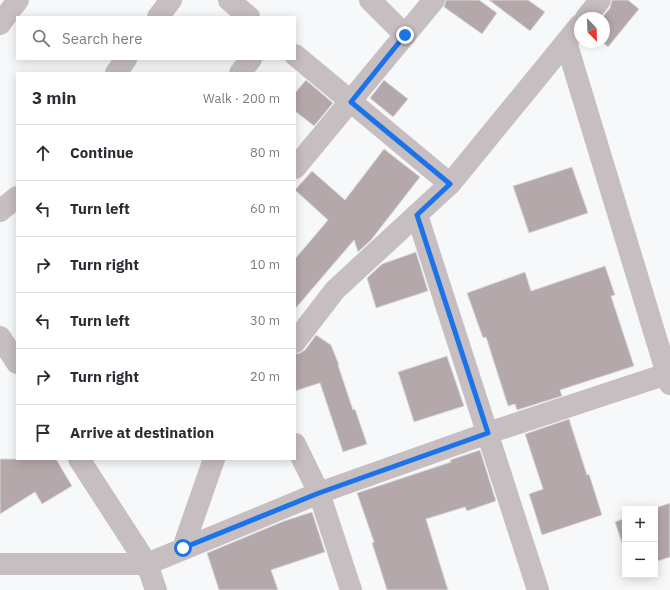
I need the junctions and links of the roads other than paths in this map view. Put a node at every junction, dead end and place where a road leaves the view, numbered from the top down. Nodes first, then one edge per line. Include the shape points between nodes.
1 (18, 0) edge
2 (171, 0) edge
3 (229, 0) edge
4 (370, 0) edge
5 (434, 0) edge
6 (600, 0) edge
7 (591, 12) edge
8 (159, 16) edge
9 (248, 16) edge
10 (0, 24) edge
11 (574, 32) edge
12 (405, 35) junction
13 (566, 42) junction
14 (296, 56) edge
15 (125, 60) edge
16 (250, 60) edge
17 (117, 72) edge
18 (241, 72) edge
19 (351, 102) junction
20 (296, 167) edge
21 (450, 184) junction
22 (16, 198) edge
23 (0, 210) edge
24 (417, 215) junction
25 (0, 337) edge
26 (296, 341) edge
27 (16, 361) edge
28 (669, 377) edge
29 (488, 433) junction
30 (296, 446) edge
31 (80, 460) edge
32 (214, 460) edge
33 (319, 493) junction
34 (183, 548) junction
35 (0, 564) edge
36 (147, 564) junction
37 (156, 590) edge
38 (351, 590) edge
39 (538, 590) edge

1 - 10 street
2 - 8 street
3 - 9 street
4 - 12 street
5 - 12 street
6 - 7 street
11 - 13 street
12 - 19 street
13 - 21 street
13 - 28 street
14 - 19 street
15 - 17 street
16 - 18 street
19 - 20 street
19 - 21 street
21 - 24 street
22 - 23 street
24 - 26 street via 335,290
24 - 29 street
25 - 27 street
28 - 29 street
29 - 33 street
29 - 39 street
30 - 33 street
31 - 36 street
32 - 34 street
33 - 34 street
33 - 38 street
34 - 36 street
35 - 36 street
36 - 37 street

